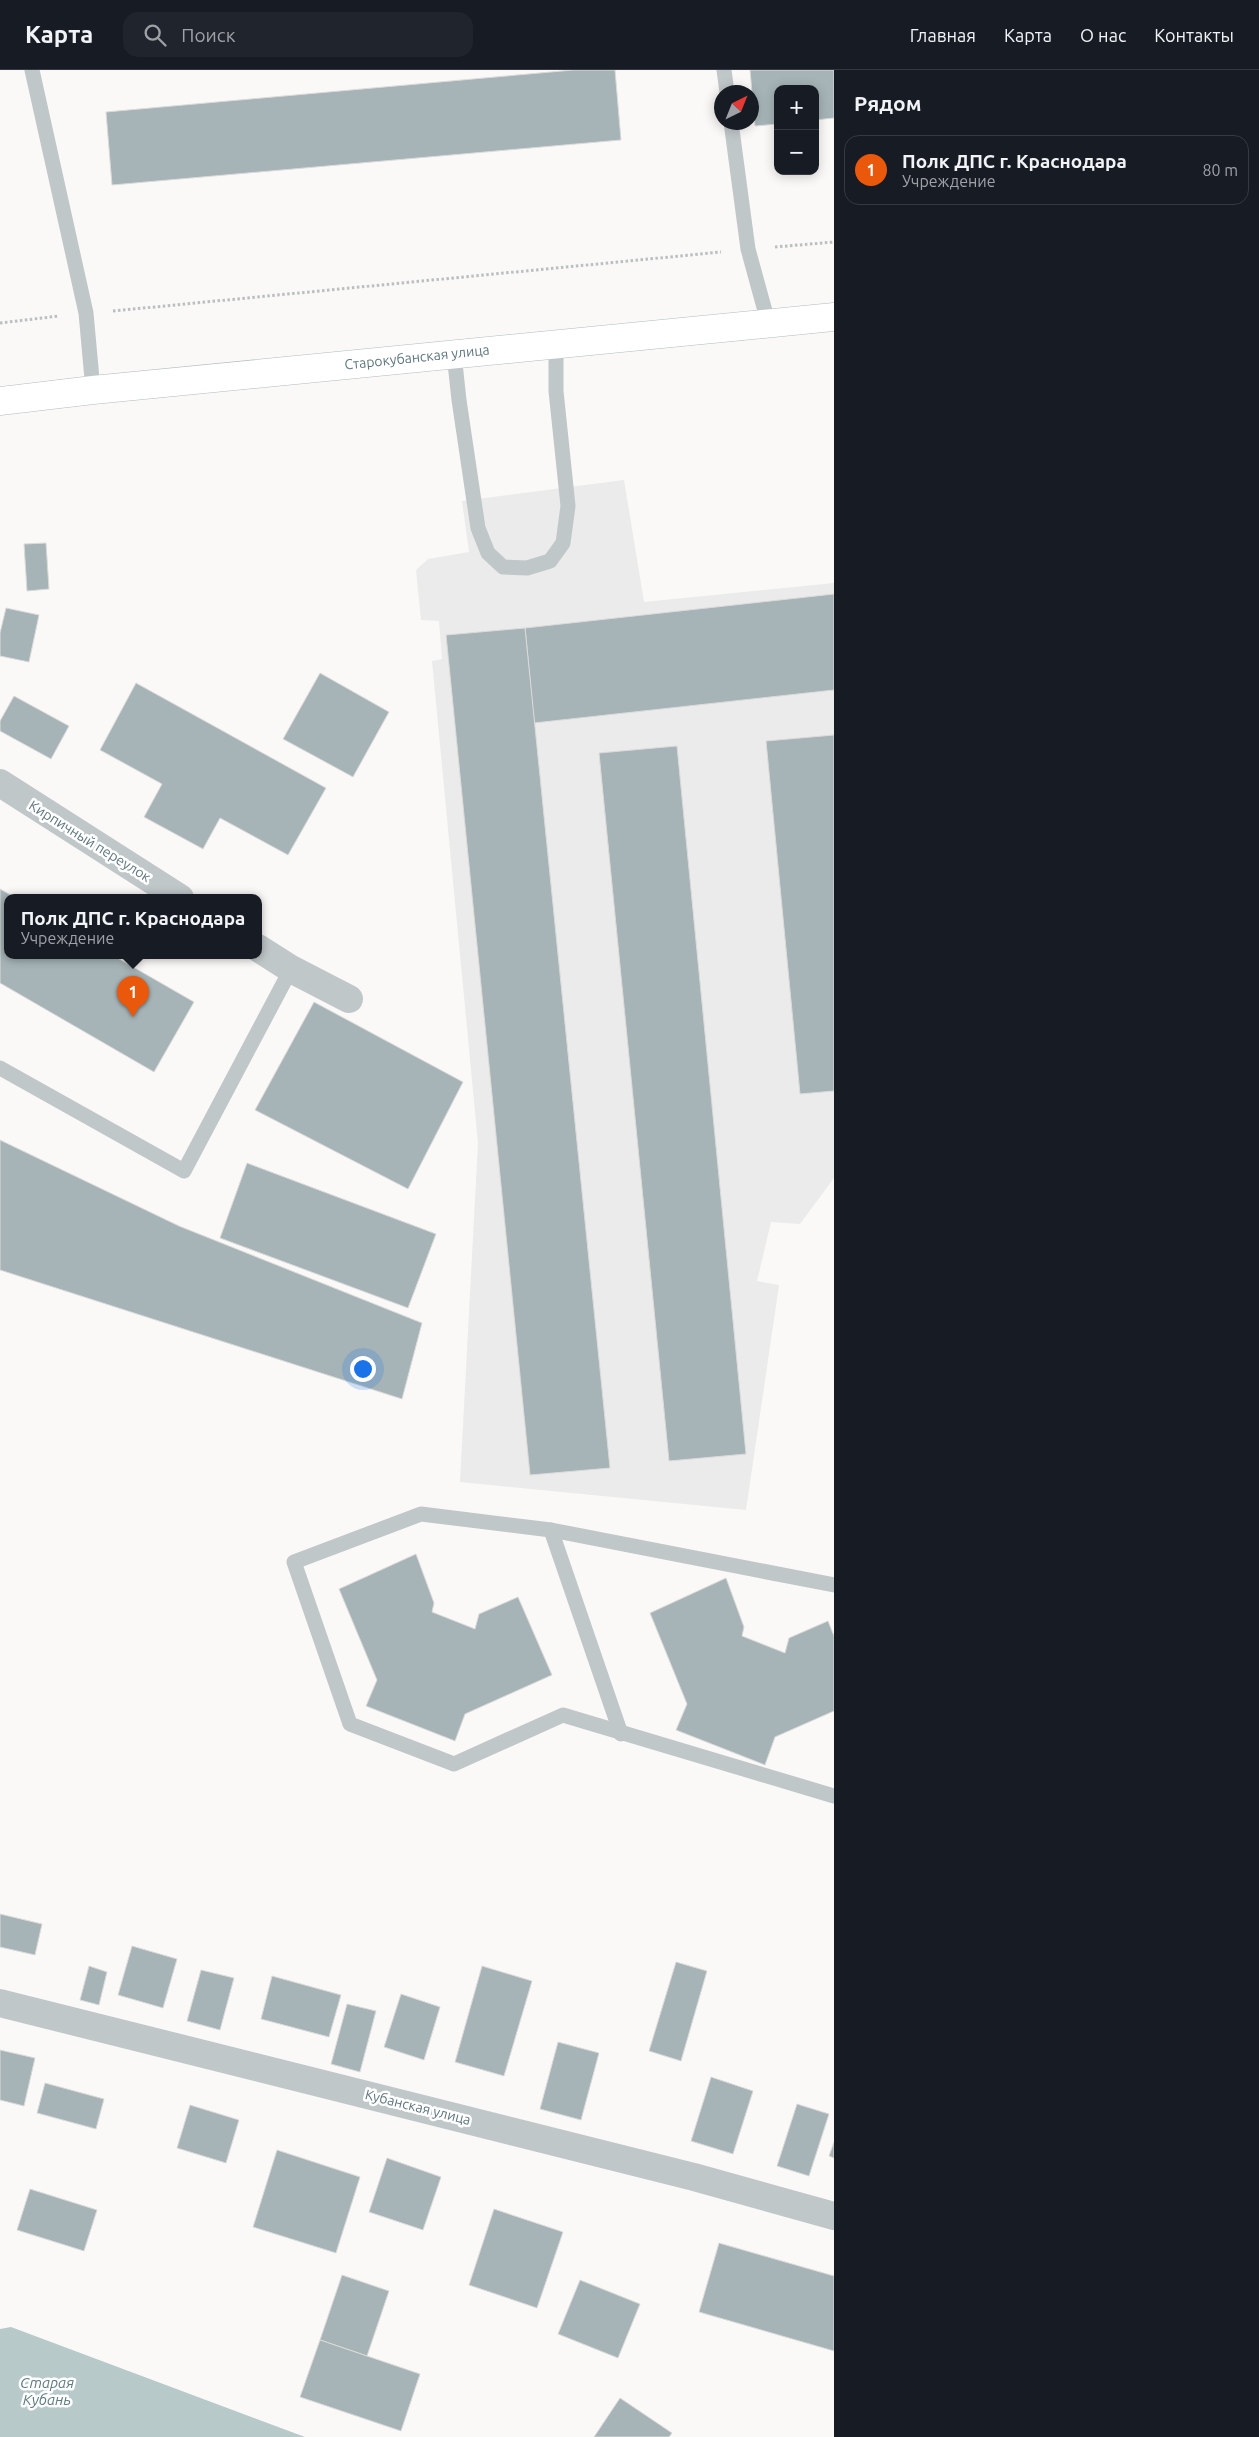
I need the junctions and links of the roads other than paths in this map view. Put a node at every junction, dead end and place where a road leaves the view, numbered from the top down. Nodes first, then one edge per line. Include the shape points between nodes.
1 (32, 70) edge
2 (724, 70) edge
3 (726, 85) edge
4 (732, 130) edge
5 (834, 317) edge
6 (768, 322) junction
7 (556, 343) junction
8 (454, 354) junction
9 (93, 390) junction
10 (0, 401) edge
11 (0, 784) edge
12 (174, 894) edge
13 (262, 951) edge
14 (291, 969) junction
15 (349, 999) dead end
16 (0, 1068) edge
17 (551, 1530) junction
18 (834, 1585) edge
19 (621, 1734) junction
20 (834, 1796) edge
21 (0, 2002) edge
22 (834, 2216) edge

1 - 9 lane via 86,313
2 - 3 lane
4 - 6 lane via 748,249
5 - 6 street, Старокубанская улица
6 - 7 street, Старокубанская улица
7 - 8 street, Старокубанская улица
7 - 8 lane via 556,391 568,506 563,543 550,561 527,568 502,567 488,553 478,528
8 - 9 street, Старокубанская улица
9 - 10 street, Старокубанская улица
11 - 12 street, Кирпичный переулок
13 - 14 street
14 - 15 street
14 - 16 lane via 184,1171
17 - 18 lane
17 - 19 lane
17 - 19 lane via 420,1514 294,1562 350,1724 454,1764 563,1715
19 - 20 lane
21 - 22 street, Кубанская улица via 694,2177

